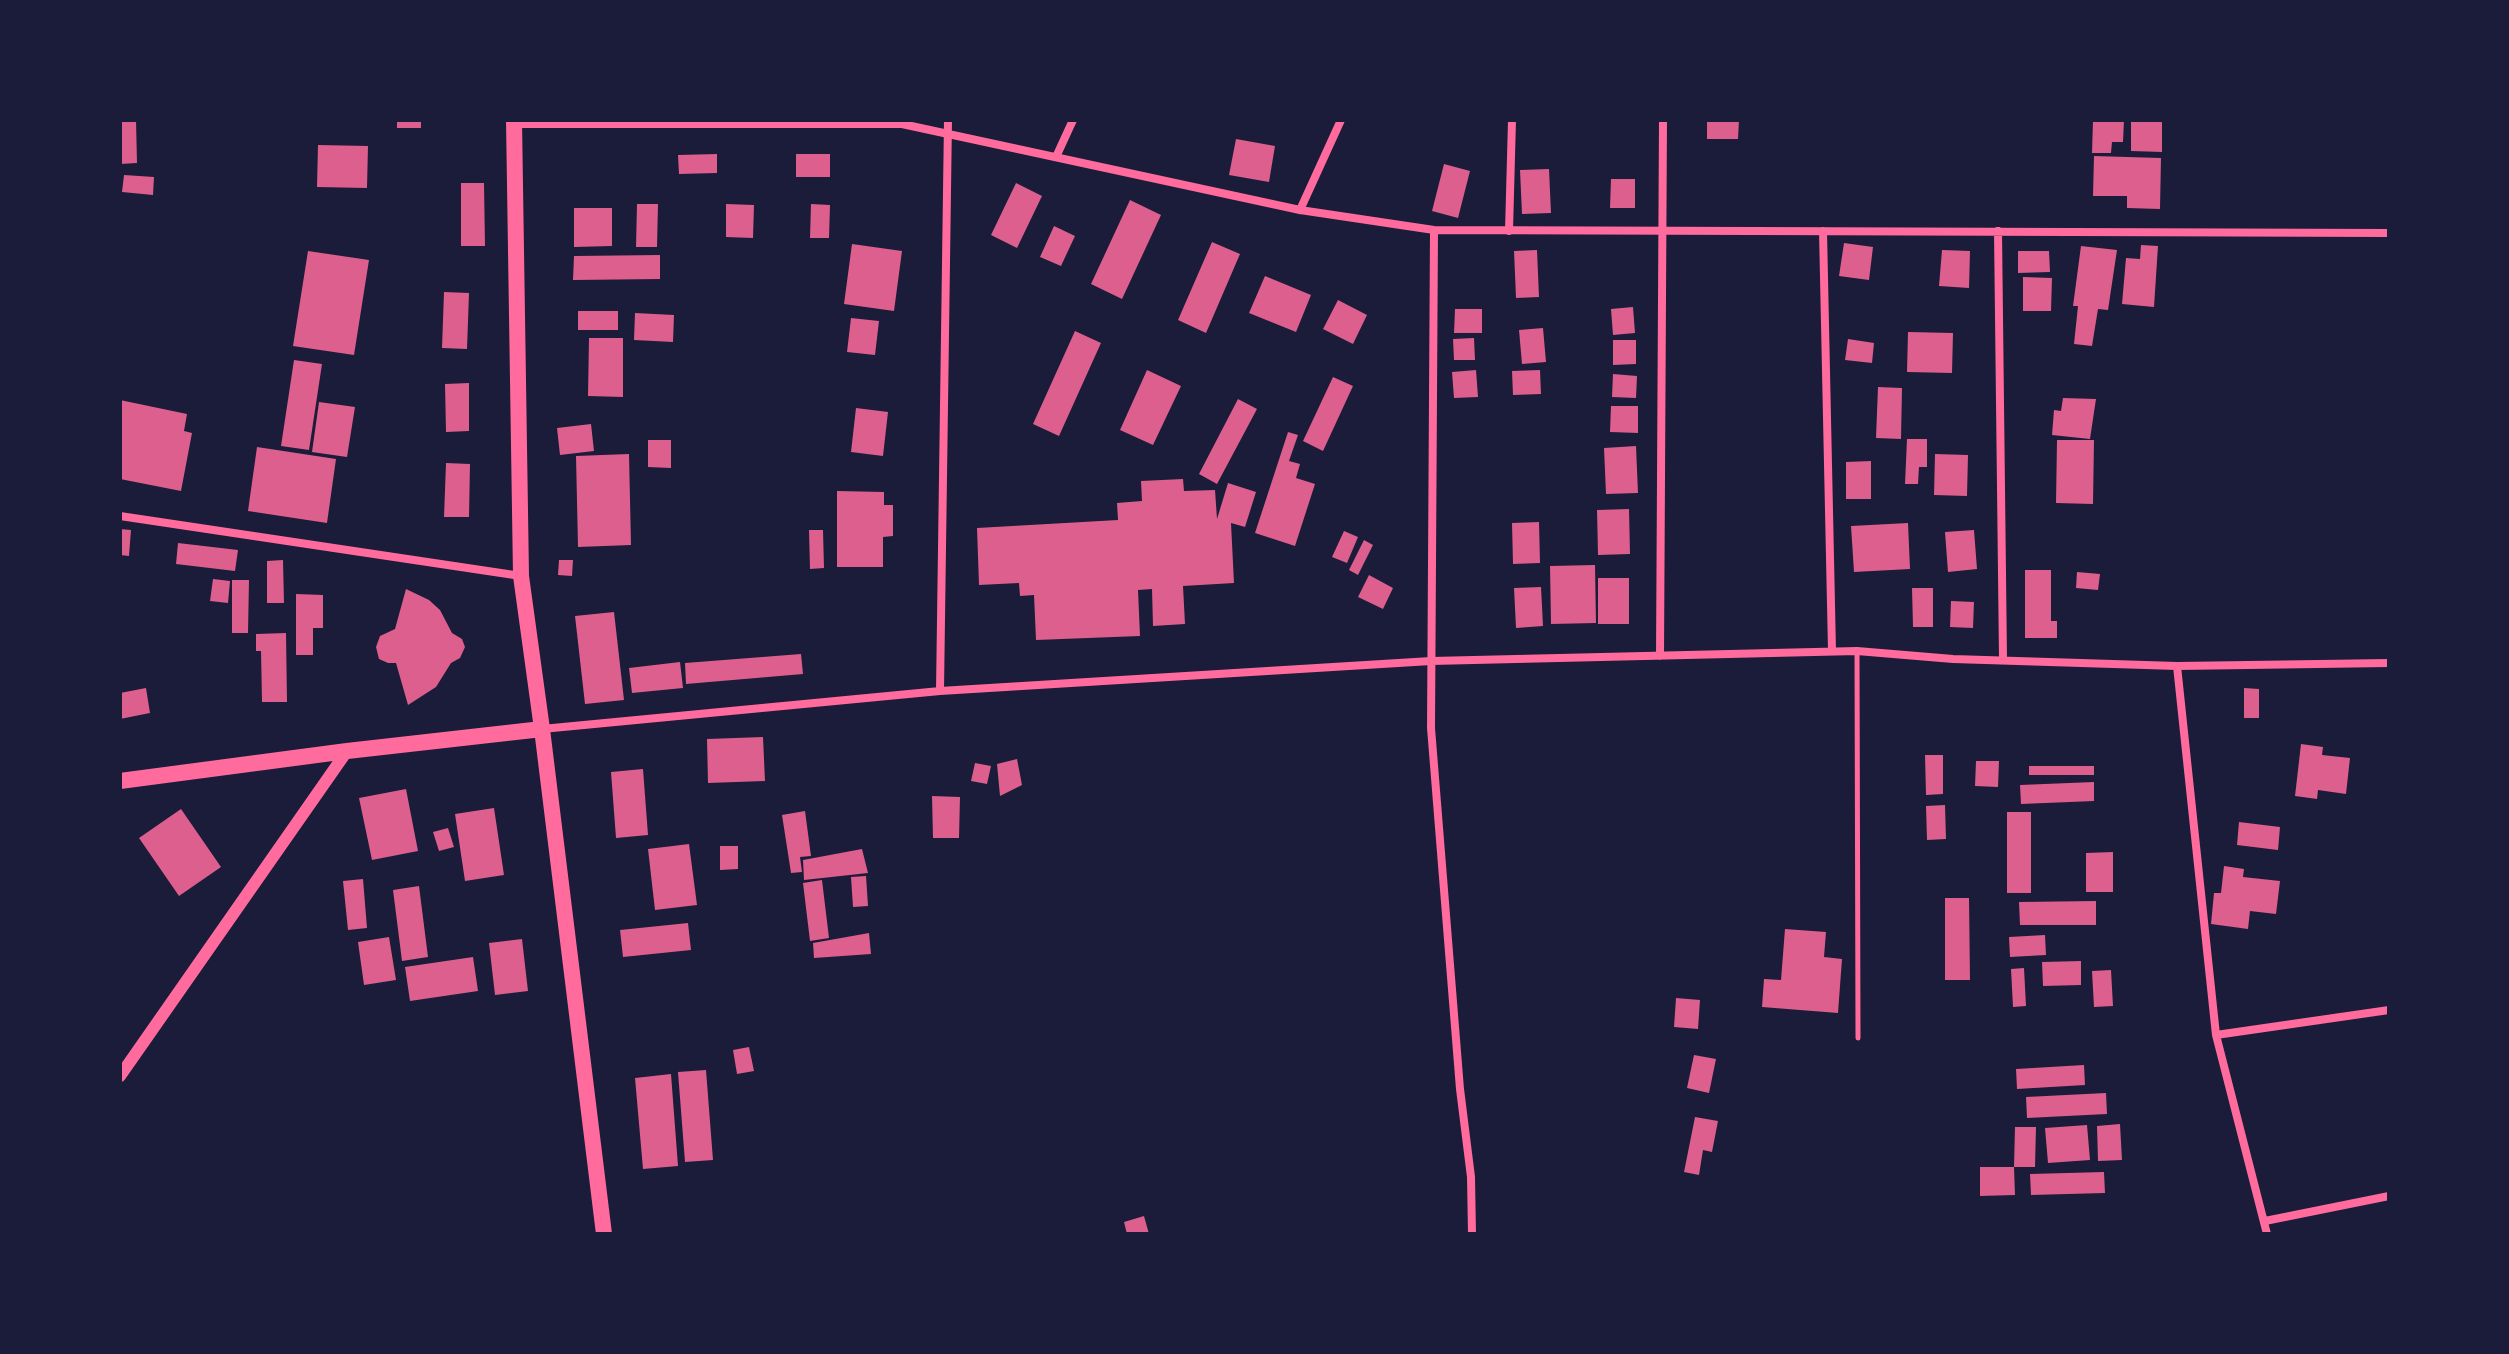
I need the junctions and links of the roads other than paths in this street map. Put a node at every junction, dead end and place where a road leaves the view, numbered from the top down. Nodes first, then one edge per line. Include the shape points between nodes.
1 (948, 120) edge
2 (1073, 120) edge
3 (1341, 120) edge
4 (1512, 120) edge
5 (1663, 120) edge
6 (514, 122) edge
7 (948, 135) junction
8 (1056, 157) junction
9 (1300, 210) junction
10 (1434, 230) junction
11 (1509, 231) junction
12 (1663, 231) junction
13 (1823, 231) junction
14 (1998, 231) junction
15 (2389, 233) edge
16 (120, 516) edge
17 (521, 576) junction
18 (1832, 651) junction
19 (1857, 651) junction
20 (1660, 656) junction
21 (2003, 659) junction
22 (1431, 661) junction
23 (2389, 663) edge
24 (2177, 666) junction
25 (940, 691) junction
26 (542, 729) junction
27 (347, 751) junction
28 (120, 781) edge
29 (2389, 1010) edge
30 (2216, 1035) junction
31 (1858, 1038) dead end
32 (120, 1076) edge
33 (2389, 1196) edge
34 (2265, 1221) junction
35 (604, 1234) edge
36 (1472, 1234) edge
37 (2267, 1234) edge

1 - 7 street
2 - 8 street
3 - 9 street
4 - 11 street
5 - 12 street
6 - 7 street via 902,124
6 - 17 main road
7 - 8 street
7 - 25 street
8 - 9 street
9 - 10 street
10 - 11 street
10 - 22 street
11 - 12 street
12 - 13 street
12 - 20 street
13 - 14 street
13 - 18 street
14 - 15 street
14 - 21 street
16 - 17 street
17 - 26 main road
18 - 19 street
18 - 20 street
19 - 21 street
19 - 31 lane
20 - 22 street
21 - 24 street
22 - 25 street
22 - 36 street via 1433,756
23 - 24 street
24 - 30 street
25 - 26 street
26 - 27 main road
26 - 35 main road
27 - 28 main road
27 - 32 street
29 - 30 street
30 - 34 street
33 - 34 street
34 - 37 street

